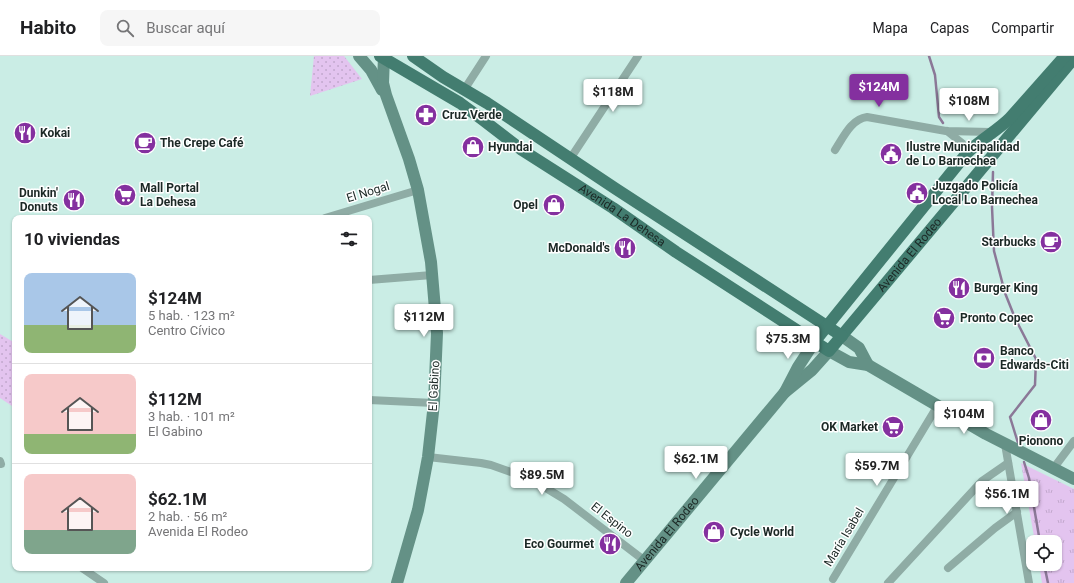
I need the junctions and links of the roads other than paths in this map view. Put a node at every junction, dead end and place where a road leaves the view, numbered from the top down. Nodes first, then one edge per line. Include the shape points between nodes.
1 (359, 56) edge
2 (413, 56) edge
3 (486, 56) edge
4 (638, 56) edge
5 (1064, 56) edge
6 (1074, 56) edge
7 (383, 57) edge
8 (464, 90) junction
9 (386, 95) junction
10 (946, 131) junction
11 (991, 132) junction
12 (835, 150) dead end
13 (967, 153) junction
14 (570, 158) junction
15 (418, 190) junction
16 (335, 215) edge
17 (887, 253) junction
18 (898, 269) junction
19 (432, 275) junction
20 (372, 280) edge
21 (827, 326) junction
22 (842, 336) junction
23 (815, 341) junction
24 (829, 351) junction
25 (868, 365) junction
26 (785, 392) junction
27 (372, 400) edge
28 (434, 403) junction
29 (938, 405) junction
30 (1074, 441) edge
31 (1005, 444) junction
32 (428, 457) junction
33 (1008, 463) junction
34 (1054, 469) junction
35 (1074, 478) edge
36 (1017, 512) junction
37 (645, 561) junction
38 (948, 568) dead end
39 (86, 571) edge
40 (833, 579) dead end
41 (631, 581) edge
42 (104, 583) edge
43 (397, 583) edge
44 (888, 583) edge
45 (1029, 583) edge

1 - 9 main road, El Gabino
2 - 8 main road, Avenida La Dehesa
3 - 8 street
4 - 14 street
5 - 11 main road, Avenida El Rodeo via 1010,118
6 - 18 main road, Avenida El Rodeo
7 - 9 main road, El Gabino via 383,83
7 - 23 main road, Avenida La Dehesa via 460,103 522,150
8 - 14 main road, Avenida La Dehesa
9 - 15 main road, El Gabino
10 - 11 street
10 - 12 street via 862,117 852,124
10 - 13 street via 962,143
11 - 13 main road, Avenida El Rodeo
13 - 17 main road, Avenida El Rodeo
14 - 21 main road, Avenida La Dehesa
15 - 16 street, El Nogal
15 - 19 main road, El Gabino
17 - 18 main road via 884,263 886,268
17 - 21 main road, Avenida El Rodeo
18 - 22 main road, Avenida El Rodeo
19 - 20 street
19 - 28 main road, El Gabino via 436,333
21 - 22 main road, Avenida La Dehesa
21 - 23 main road, Avenida El Rodeo
22 - 24 main road, Avenida El Rodeo
22 - 25 main road, Avenida La Dehesa via 859,348
23 - 24 main road, Avenida La Dehesa
23 - 26 main road, Avenida El Rodeo
24 - 25 main road, Avenida La Dehesa via 849,362
24 - 26 main road, Avenida El Rodeo via 812,370
25 - 29 main road, Avenida La Dehesa
26 - 37 main road, Avenida El Rodeo
27 - 28 street
28 - 32 main road, El Gabino
29 - 31 main road, Avenida La Dehesa
29 - 40 street, María Isabel
30 - 34 street
31 - 33 street
31 - 34 main road, Avenida La Dehesa
32 - 37 street, El Espino via 473,461 531,479 564,499
32 - 43 main road, El Gabino via 418,510
33 - 36 street
33 - 44 street via 982,481
34 - 35 main road, Avenida La Dehesa
36 - 38 street
36 - 45 street
37 - 41 main road, Avenida El Rodeo
39 - 42 street

